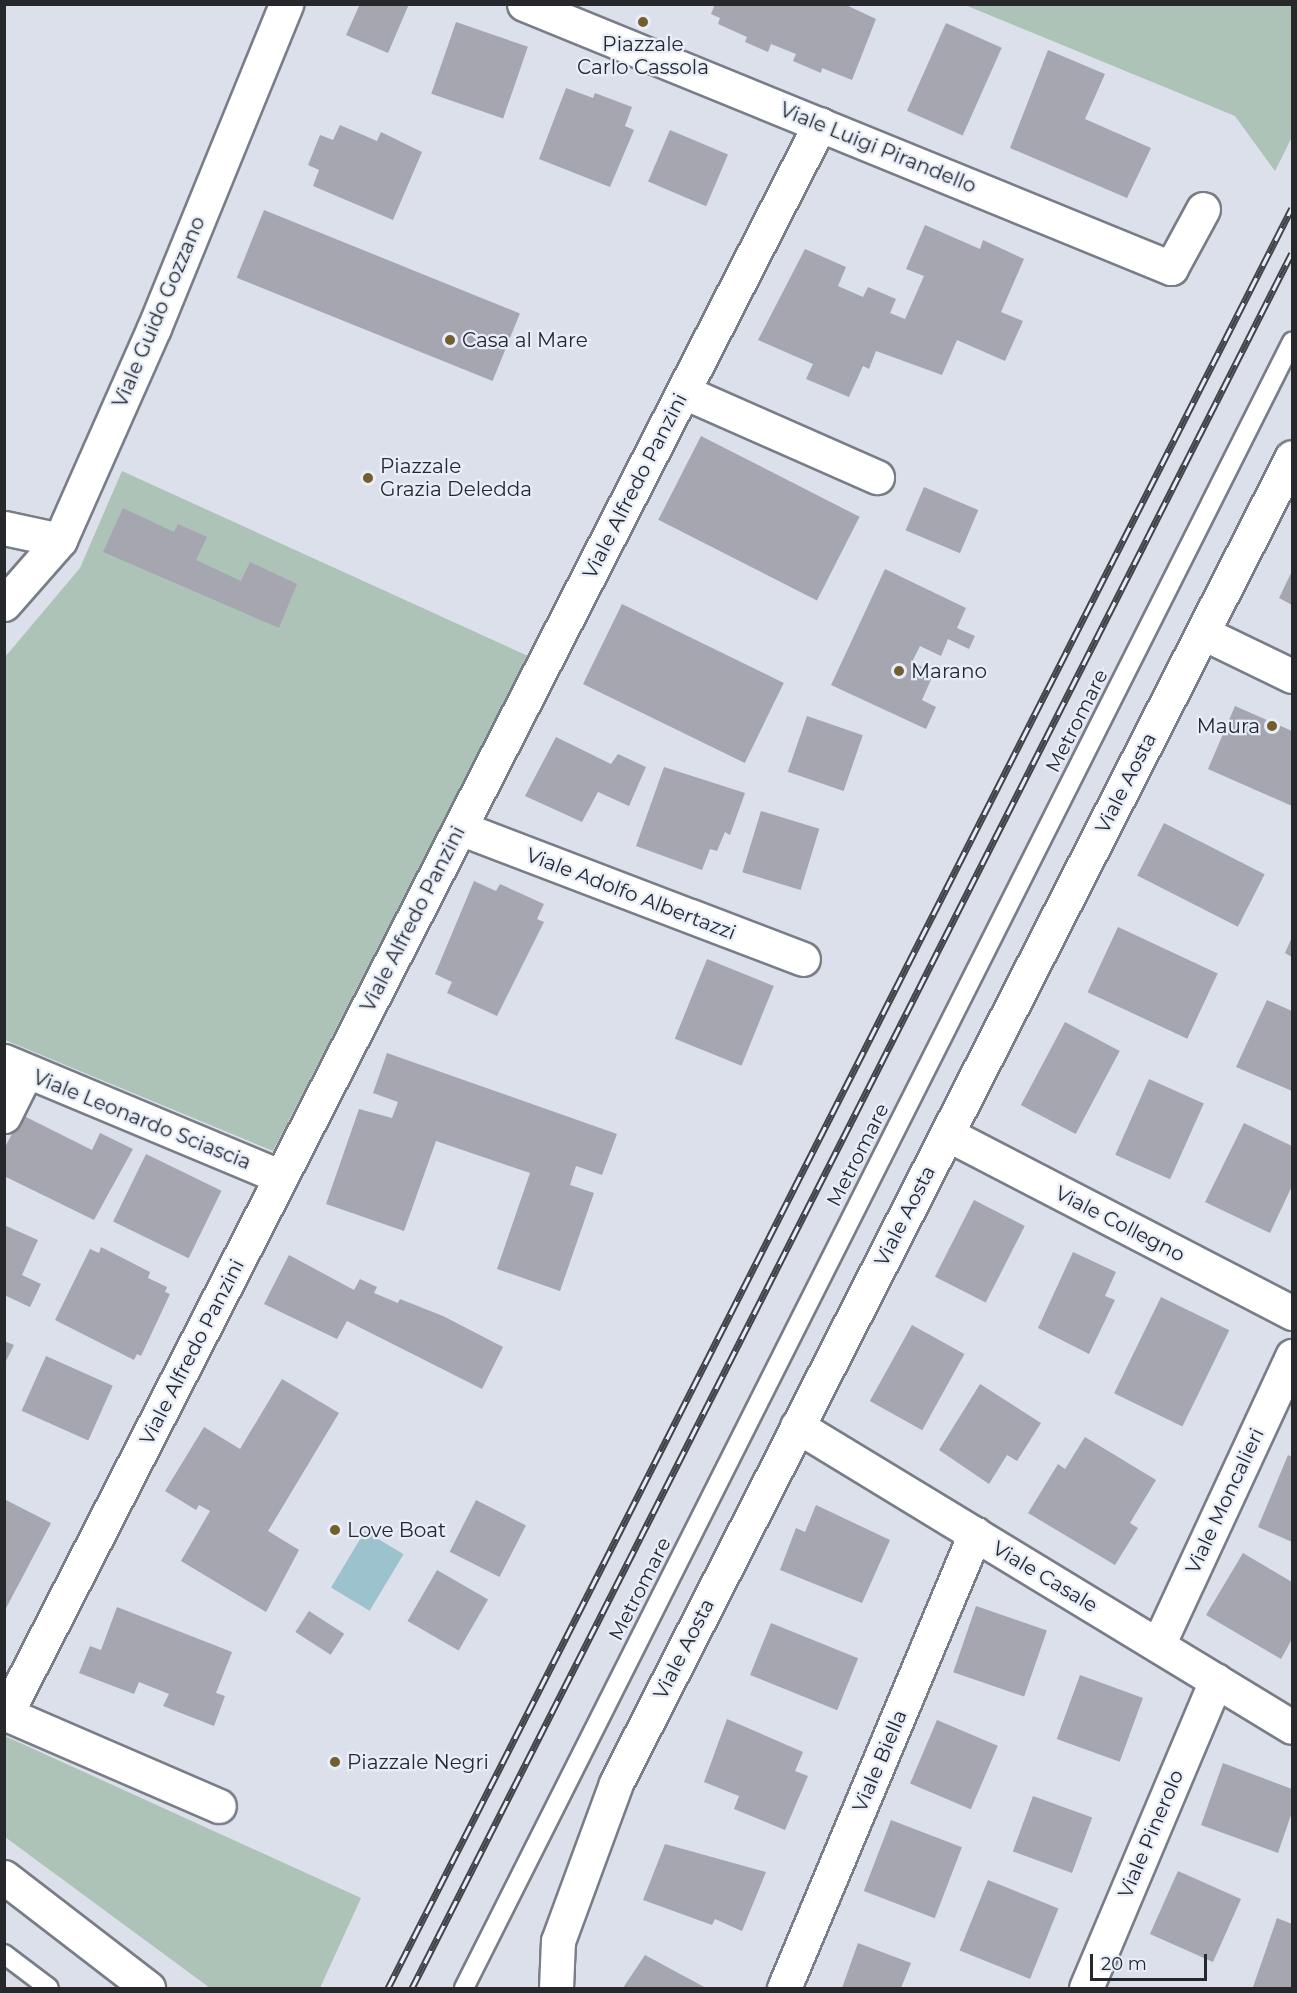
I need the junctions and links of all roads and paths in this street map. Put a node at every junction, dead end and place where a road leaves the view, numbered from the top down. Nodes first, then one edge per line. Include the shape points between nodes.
1 (286, 4) edge
2 (524, 4) edge
3 (820, 124) junction
4 (1203, 209) dead end
5 (1293, 342) edge
6 (684, 392) junction
7 (1293, 457) edge
8 (877, 477) dead end
9 (4, 528) edge
10 (60, 540) junction
11 (4, 604) edge
12 (1203, 633) junction
13 (1293, 676) edge
14 (460, 828) junction
15 (803, 959) dead end
16 (15, 1066) edge
17 (4, 1116) edge
18 (947, 1134) junction
19 (281, 1177) junction
20 (1293, 1313) edge
21 (1293, 1356) edge
22 (798, 1426) junction
23 (975, 1534) junction
24 (1158, 1645) junction
25 (1215, 1680) junction
26 (5, 1713) edge
27 (1293, 1727) edge
28 (219, 1806) dead end
29 (4, 1876) edge
30 (4, 1954) edge
31 (49, 1989) edge
32 (148, 1989) edge
33 (464, 1989) edge
34 (556, 1989) edge
35 (784, 1989) edge
36 (1086, 1989) edge

1 - 10 street, Viale Guido Gozzano via 154,328
2 - 3 street, Viale Luigi Pirandello
3 - 4 street, Viale Luigi Pirandello via 1171,268
3 - 6 street, Viale Alfredo Panzini
5 - 33 lane, Metromare
6 - 8 street
6 - 14 street, Viale Alfredo Panzini
7 - 12 street, Viale Aosta
9 - 10 street
10 - 11 street, Viale Guido Gozzano
12 - 13 street
12 - 18 street, Viale Aosta
14 - 15 street, Viale Adolfo Albertazzi
14 - 19 street, Viale Alfredo Panzini
16 - 17 street
16 - 19 street, Viale Leonardo Sciascia
18 - 20 street, Viale Collegno
18 - 22 street, Viale Aosta
19 - 26 street, Viale Alfredo Panzini
21 - 24 street, Viale Moncalieri
22 - 23 street, Viale Casale
22 - 34 street, Viale Aosta via 616,1783 558,1941
23 - 24 street, Viale Casale
23 - 35 street, Viale Biella
24 - 25 street, Viale Casale
25 - 27 street, Viale Casale
25 - 36 street, Viale Pinerolo
26 - 28 street
29 - 32 street
30 - 31 lane

